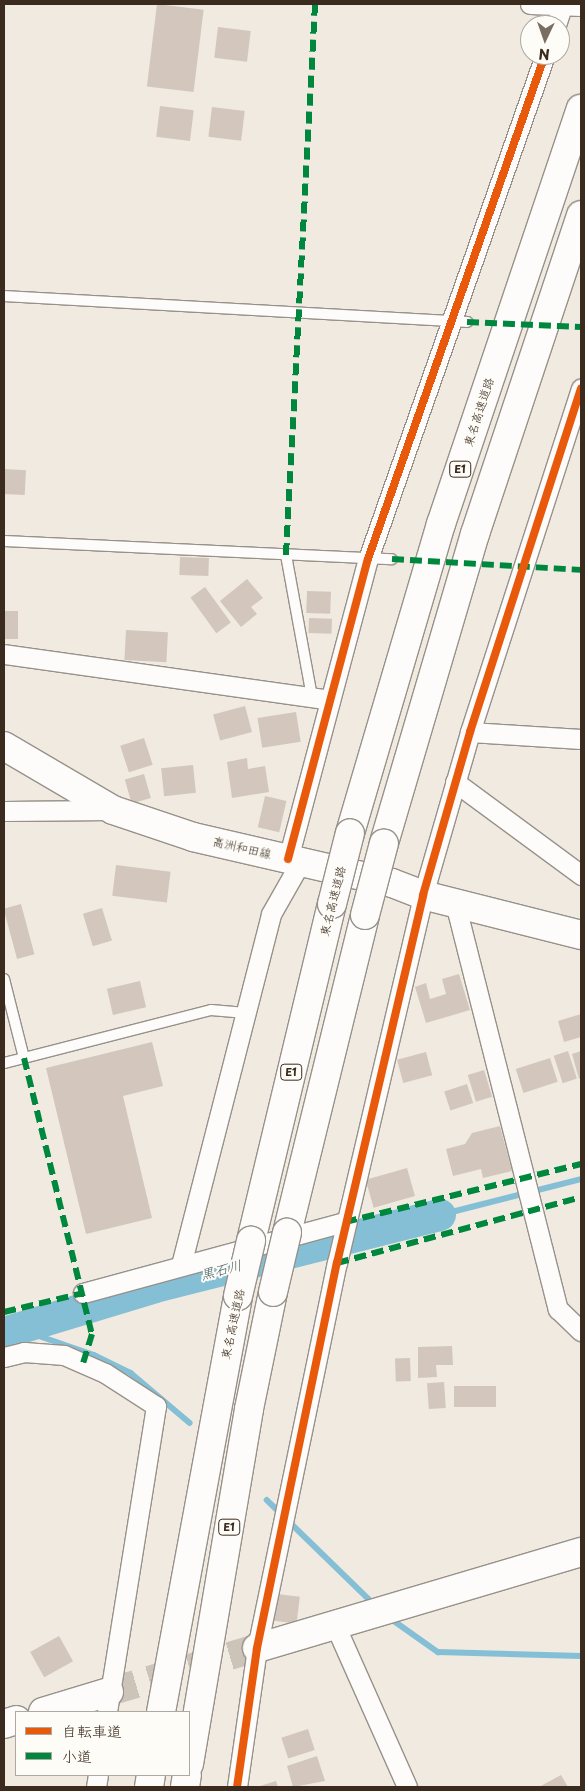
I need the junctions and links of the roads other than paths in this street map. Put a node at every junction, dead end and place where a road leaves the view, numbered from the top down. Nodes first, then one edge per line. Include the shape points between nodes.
1 (530, 4) edge
2 (569, 5) edge
3 (541, 65) edge
4 (581, 109) edge
5 (581, 215) edge
6 (4, 296) edge
7 (448, 321) junction
8 (467, 322) dead end
9 (581, 388) edge
10 (4, 541) edge
11 (286, 555) junction
12 (368, 559) junction
13 (392, 559) dead end
14 (4, 654) edge
15 (321, 699) junction
16 (470, 732) junction
17 (581, 739) edge
18 (4, 746) edge
19 (455, 782) junction
20 (113, 810) junction
21 (4, 812) edge
22 (294, 861) junction
23 (581, 875) edge
24 (423, 895) junction
25 (455, 903) junction
26 (581, 935) edge
27 (4, 979) edge
28 (246, 1013) junction
29 (24, 1058) junction
30 (4, 1063) edge
31 (345, 1225) junction
32 (181, 1264) junction
33 (83, 1293) dead end
34 (581, 1331) edge
35 (4, 1357) edge
36 (581, 1552) edge
37 (335, 1625) junction
38 (256, 1648) junction
39 (108, 1702) edge
40 (50, 1711) edge
41 (161, 1711) edge
42 (190, 1758) edge
43 (237, 1787) edge
44 (407, 1787) edge

1 - 2 street
3 - 7 street
4 - 41 main road, 東名高速道路 / E1, bridge via 441,524 350,833 238,1296
5 - 42 main road, E1, bridge via 476,534 365,916 273,1292
6 - 7 lane
7 - 8 lane
7 - 12 street
9 - 16 street
10 - 11 lane
11 - 12 lane
11 - 15 lane
12 - 13 lane
12 - 15 street
14 - 15 street
15 - 22 street
16 - 17 street
16 - 19 street
18 - 20 main road, 高洲和田線
19 - 23 street
19 - 24 street
20 - 21 street
20 - 22 main road, 高洲和田線 via 193,837
22 - 24 main road, 高洲和田線 via 392,883
22 - 28 street via 271,914
24 - 25 main road, 高洲和田線
24 - 31 street
25 - 26 main road, 高洲和田線
25 - 34 street via 558,1309
27 - 29 lane
28 - 29 lane via 211,1010
28 - 32 street
29 - 30 lane
31 - 32 street
31 - 38 street
32 - 33 street
35 - 39 street via 24,1352 64,1355 105,1373 156,1406
36 - 37 main road
37 - 38 main road
37 - 44 street
38 - 43 street
39 - 40 main road

